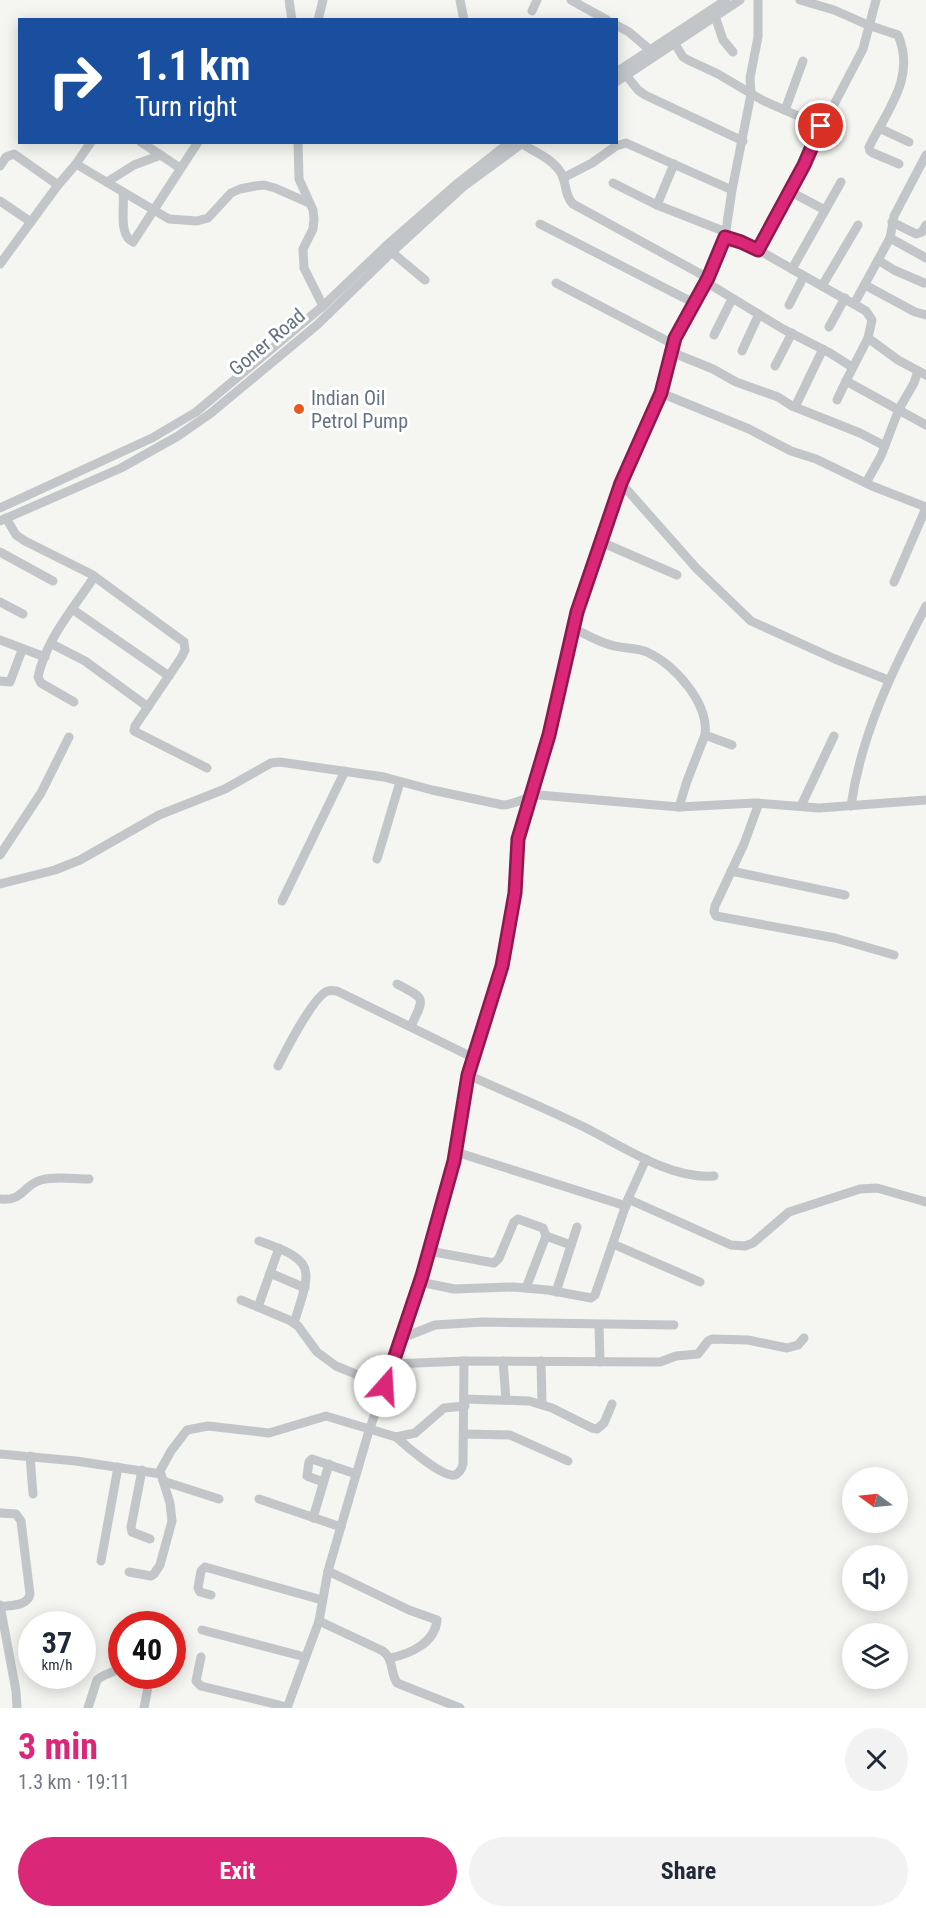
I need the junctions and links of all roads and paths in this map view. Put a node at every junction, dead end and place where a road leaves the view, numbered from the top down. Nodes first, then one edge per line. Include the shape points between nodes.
1 (289, 0) edge
2 (324, 0) edge
3 (460, 0) edge
4 (537, 0) edge
5 (571, 0) edge
6 (594, 0) edge
7 (726, 0) edge
8 (740, 0) edge
9 (758, 0) edge
10 (800, 0) edge
11 (876, 0) edge
12 (828, 4) edge
13 (588, 9) junction
14 (532, 11) dead end
15 (715, 16) junction
16 (292, 18) edge
17 (319, 18) edge
18 (464, 18) edge
19 (604, 18) edge
20 (868, 25) junction
21 (618, 26) edge
22 (675, 44) junction
23 (650, 50) junction
24 (733, 52) dead end
25 (803, 61) dead end
26 (621, 72) edge
27 (751, 94) junction
28 (785, 110) junction
29 (821, 126) junction
30 (879, 128) junction
31 (742, 141) junction
32 (909, 142) dead end
33 (90, 144) edge
34 (144, 144) edge
35 (197, 144) edge
36 (298, 144) edge
37 (524, 144) edge
38 (505, 147) edge
39 (161, 155) junction
40 (926, 155) edge
41 (76, 164) junction
42 (674, 164) junction
43 (899, 164) dead end
44 (0, 166) edge
45 (180, 168) junction
46 (563, 178) junction
47 (107, 182) junction
48 (841, 182) dead end
49 (613, 183) dead end
50 (58, 185) junction
51 (732, 190) junction
52 (789, 191) junction
53 (123, 192) junction
54 (0, 201) edge
55 (309, 203) junction
56 (657, 205) junction
57 (825, 210) junction
58 (154, 211) junction
59 (32, 222) junction
60 (892, 222) junction
61 (540, 224) dead end
62 (858, 225) dead end
63 (926, 225) edge
64 (726, 235) junction
65 (890, 238) junction
66 (389, 249) junction
67 (758, 250) junction
68 (926, 258) edge
69 (878, 260) junction
70 (1, 262) edge
71 (792, 269) junction
72 (804, 276) junction
73 (425, 280) dead end
74 (707, 280) junction
75 (556, 283) dead end
76 (924, 283) dead end
77 (865, 285) junction
78 (822, 286) junction
79 (732, 299) junction
80 (849, 301) junction
81 (694, 303) junction
82 (789, 305) dead end
83 (323, 306) junction
84 (759, 314) junction
85 (926, 315) edge
86 (829, 327) dead end
87 (792, 333) junction
88 (714, 335) dead end
89 (867, 338) junction
90 (672, 348) junction
91 (823, 349) junction
92 (742, 351) dead end
93 (775, 366) dead end
94 (852, 367) junction
95 (922, 373) edge
96 (846, 381) junction
97 (661, 393) junction
98 (837, 400) dead end
99 (795, 407) junction
100 (899, 409) junction
101 (926, 425) edge
102 (885, 446) junction
103 (115, 455) junction
104 (121, 468) junction
105 (621, 483) junction
106 (866, 483) junction
107 (0, 508) edge
108 (926, 508) edge
109 (3, 519) edge
110 (601, 542) junction
111 (0, 552) edge
112 (677, 575) dead end
113 (94, 577) junction
114 (53, 581) dead end
115 (894, 582) dead end
116 (0, 602) edge
117 (72, 609) junction
118 (925, 612) edge
119 (23, 614) dead end
120 (573, 628) junction
121 (0, 640) edge
122 (52, 644) junction
123 (22, 650) junction
124 (45, 657) junction
125 (169, 676) junction
126 (888, 680) junction
127 (0, 681) edge
128 (74, 702) dead end
129 (148, 707) junction
130 (705, 735) junction
131 (834, 736) dead end
132 (69, 737) dead end
133 (732, 745) dead end
134 (207, 768) dead end
135 (345, 771) junction
136 (400, 782) junction
137 (531, 796) junction
138 (925, 802) edge
139 (759, 803) junction
140 (801, 806) junction
141 (851, 806) junction
142 (679, 807) junction
143 (0, 855) edge
144 (377, 859) dead end
145 (731, 871) junction
146 (0, 885) edge
147 (845, 895) dead end
148 (282, 901) dead end
149 (894, 955) dead end
150 (397, 984) dead end
151 (411, 1026) junction
152 (474, 1058) junction
153 (278, 1066) dead end
154 (468, 1075) junction
155 (456, 1152) junction
156 (646, 1159) junction
157 (714, 1176) dead end
158 (88, 1179) dead end
159 (0, 1199) edge
160 (926, 1202) edge
161 (627, 1203) junction
162 (577, 1227) dead end
163 (546, 1236) junction
164 (259, 1241) dead end
165 (613, 1244) junction
166 (571, 1245) junction
167 (279, 1248) junction
168 (429, 1251) junction
169 (270, 1273) junction
170 (420, 1282) junction
171 (700, 1282) dead end
172 (305, 1288) junction
173 (526, 1288) junction
174 (556, 1292) junction
175 (241, 1300) dead end
176 (258, 1307) junction
177 (294, 1323) junction
178 (599, 1325) junction
179 (674, 1325) dead end
180 (402, 1338) junction
181 (804, 1338) dead end
182 (464, 1361) junction
183 (503, 1361) junction
184 (541, 1361) junction
185 (600, 1362) junction
186 (393, 1364) junction
187 (385, 1386) junction
188 (506, 1400) junction
189 (464, 1402) junction
190 (542, 1404) junction
191 (612, 1404) dead end
192 (370, 1430) junction
193 (464, 1434) junction
194 (396, 1437) junction
195 (0, 1454) edge
196 (30, 1456) junction
197 (568, 1461) dead end
198 (329, 1464) junction
199 (118, 1467) junction
200 (142, 1470) junction
201 (356, 1474) junction
202 (162, 1478) junction
203 (323, 1482) junction
204 (33, 1494) dead end
205 (219, 1499) dead end
206 (260, 1499) dead end
207 (0, 1513) edge
208 (313, 1518) junction
209 (341, 1527) junction
210 (150, 1539) dead end
211 (101, 1561) dead end
212 (328, 1571) junction
213 (129, 1572) dead end
214 (212, 1595) dead end
215 (322, 1600) junction
216 (0, 1606) edge
217 (319, 1621) junction
218 (202, 1630) dead end
219 (201, 1657) dead end
220 (305, 1658) junction
221 (390, 1658) junction
222 (108, 1674) edge
223 (148, 1689) edge
224 (455, 1707) edge
225 (17, 1708) edge
226 (88, 1708) edge
227 (144, 1708) edge
228 (287, 1708) edge

1 - 16 street
2 - 17 street
3 - 18 street
4 - 14 street
5 - 13 street
6 - 13 street
7 - 23 street
8 - 15 street
9 - 27 street
10 - 12 street
11 - 20 street
12 - 20 street
13 - 19 street
15 - 22 street
15 - 24 street via 723,40
20 - 29 street via 863,49
20 - 30 street via 898,35 904,50 903,81
21 - 23 street
22 - 26 street
22 - 27 street via 683,57
23 - 26 street
25 - 28 street
26 - 31 street via 645,95
27 - 28 street
27 - 31 street
28 - 29 street
29 - 52 street
30 - 32 street
30 - 43 street via 870,151
31 - 51 street
33 - 41 street
34 - 39 street
35 - 45 street
36 - 55 street via 299,179
37 - 46 street via 555,166
38 - 66 street, Goner Road
39 - 45 street
39 - 47 street
40 - 60 street
41 - 47 street
41 - 50 street
42 - 46 street via 626,143
42 - 51 street
42 - 56 street
44 - 50 street via 14,154
45 - 58 street
46 - 74 street via 573,204
47 - 53 street
48 - 57 street
49 - 56 street
50 - 59 street
51 - 64 street
52 - 57 street
52 - 67 street
53 - 58 street
53 - 58 street via 124,231 130,242 137,239
54 - 59 street
55 - 58 street via 264,185 240,189 208,218 197,221 169,219
55 - 83 street via 314,219 303,249 304,268
56 - 64 street
57 - 71 street
59 - 70 street
60 - 63 street via 916,234
60 - 65 street
61 - 81 street
62 - 78 street
64 - 67 street
64 - 74 street
65 - 68 street
65 - 69 street
66 - 73 street
66 - 83 street, Goner Road
66 - 104 street, Goner Road via 317,325 211,413
67 - 71 street
69 - 76 street
69 - 77 street
71 - 72 street
72 - 78 street
72 - 82 street
74 - 79 street
74 - 81 street
75 - 90 street
77 - 80 street
77 - 85 street
78 - 80 street
79 - 84 street
79 - 88 street
80 - 86 street
80 - 89 street via 866,311 872,320
81 - 90 street
83 - 103 street, Goner Road via 196,412
84 - 87 street
84 - 92 street
87 - 91 street
87 - 93 street
89 - 94 street
89 - 95 street
90 - 97 street
90 - 99 street
91 - 94 street
91 - 99 street
94 - 96 street
95 - 100 street
96 - 98 street
96 - 100 street
97 - 105 street
97 - 106 street
99 - 102 street
100 - 101 street
100 - 102 street
102 - 106 street
103 - 104 street
103 - 107 street, Goner Road
104 - 109 street, Goner Road
105 - 110 street
105 - 126 street via 697,569 751,621
106 - 108 street
108 - 115 street
109 - 113 street via 25,541
110 - 112 street
110 - 120 street
111 - 114 street
113 - 117 street
113 - 125 street via 184,642 185,650
116 - 119 street
117 - 122 street
117 - 125 street
118 - 126 street
120 - 130 street via 612,646 645,651 665,664 696,696
120 - 137 street
121 - 123 street
122 - 124 street
122 - 129 street via 85,661
123 - 124 street
123 - 127 street via 10,682
124 - 128 street via 38,677 41,683
125 - 129 street
126 - 141 street via 870,727
129 - 134 street via 135,726 136,734
130 - 133 street
130 - 142 street
131 - 140 street
132 - 143 street via 41,793
135 - 136 street
135 - 146 street via 271,763 225,789 159,815 80,860
135 - 148 street
136 - 137 street via 503,805
136 - 144 street
137 - 142 street
137 - 152 street via 518,839 515,893 502,966
138 - 141 street
139 - 140 street
139 - 142 street
139 - 145 street
140 - 141 street
145 - 147 street
145 - 149 street via 715,906 716,916 835,938
150 - 151 street via 421,998
151 - 152 street
151 - 153 street via 330,990 322,994 302,1022
152 - 154 street
154 - 155 street
154 - 156 street
155 - 161 street
155 - 168 street
156 - 157 street via 693,1177
156 - 161 street
158 - 159 street via 43,1179 18,1197
160 - 161 street via 877,1188 860,1189 789,1212 753,1243 738,1246
161 - 165 street
162 - 166 street
163 - 166 street
163 - 168 street via 543,1228 522,1219 514,1222 494,1263
163 - 173 street
164 - 167 street
165 - 171 street
165 - 174 street via 595,1295 585,1298
166 - 174 street
167 - 169 street
167 - 172 street via 305,1266
168 - 170 street
169 - 172 street
169 - 176 street
170 - 173 street via 454,1289
170 - 180 street
172 - 177 street
173 - 174 street
175 - 176 street
176 - 177 street
177 - 187 street via 326,1360
178 - 179 street
178 - 180 street via 435,1325
178 - 185 street
180 - 186 street
181 - 185 street via 788,1348 748,1340 712,1339 698,1354 660,1362
182 - 183 street
182 - 186 street
182 - 189 street
183 - 184 street
183 - 188 street
184 - 185 street
184 - 190 street
186 - 187 street
187 - 192 street
188 - 189 street
188 - 190 street
189 - 193 street
189 - 194 street via 444,1408 415,1433
190 - 191 street via 597,1429
192 - 194 street
192 - 201 street
192 - 202 street via 326,1416 269,1433 196,1427 182,1435 165,1460
193 - 194 street via 462,1469 454,1475 444,1473
193 - 197 street via 510,1435
195 - 196 street
196 - 199 street
196 - 204 street
198 - 201 street
198 - 203 street
198 - 203 street via 312,1459 309,1462 307,1476
199 - 200 street
199 - 211 street
200 - 202 street
200 - 210 street via 131,1527 136,1535
201 - 209 street
202 - 205 street
202 - 213 street via 172,1521 160,1565 151,1576
203 - 208 street
206 - 208 street
207 - 216 street via 16,1514 21,1521 30,1594 25,1603
208 - 209 street
209 - 212 street
212 - 215 street
212 - 221 street via 437,1620 424,1643 405,1655
214 - 215 street via 198,1588 205,1567
215 - 217 street
216 - 225 street
217 - 220 street
217 - 221 street
218 - 220 street
219 - 228 street via 198,1684
220 - 228 street
221 - 224 street via 397,1683
222 - 226 street via 97,1680
223 - 227 street

